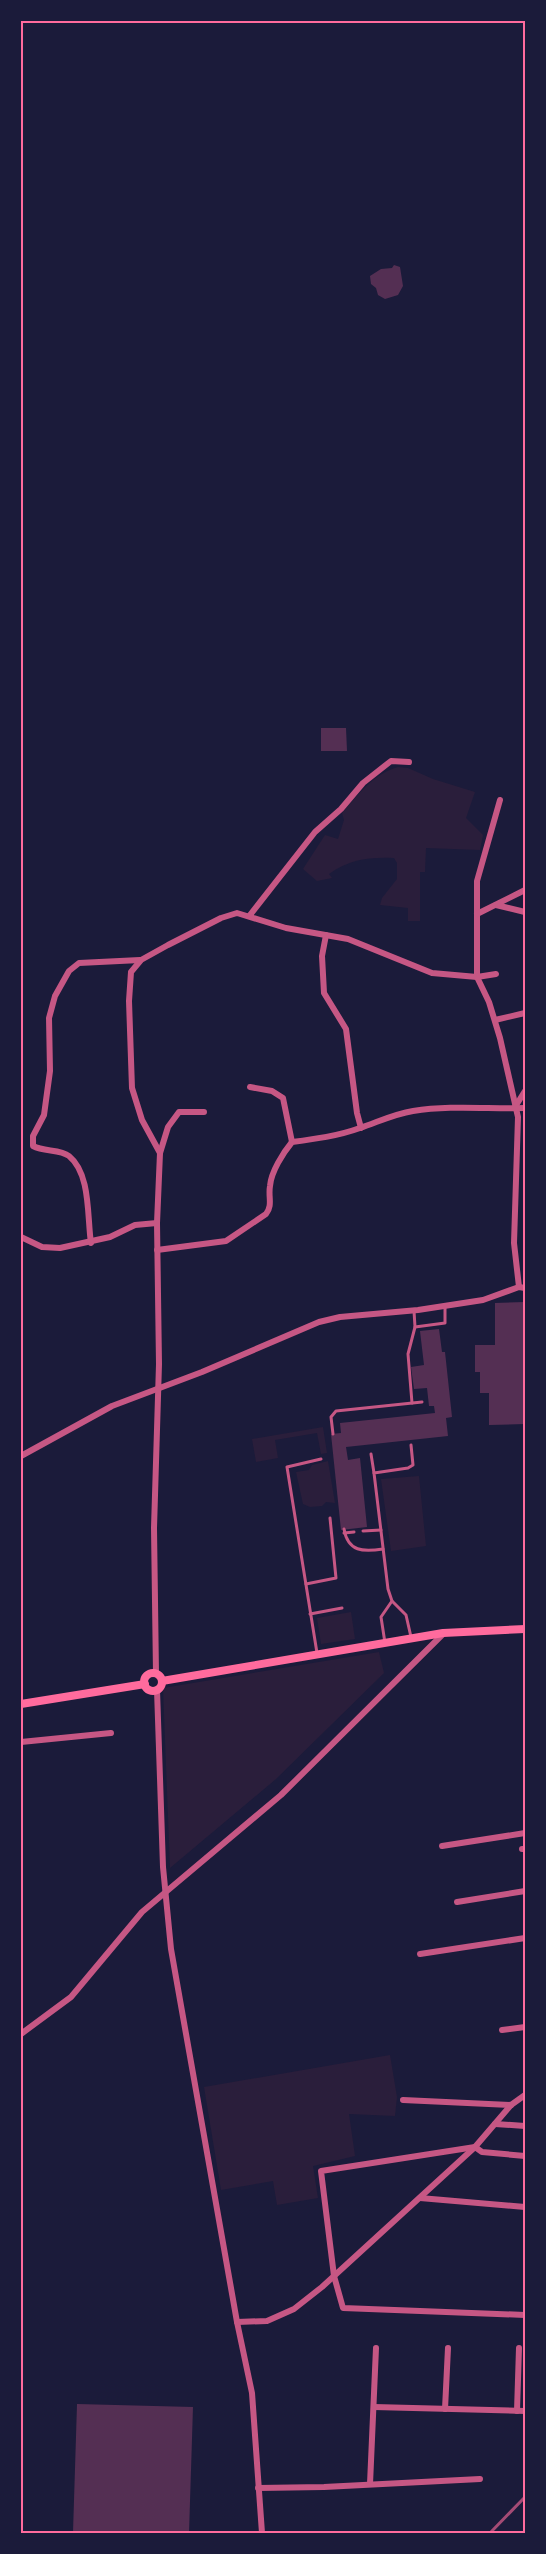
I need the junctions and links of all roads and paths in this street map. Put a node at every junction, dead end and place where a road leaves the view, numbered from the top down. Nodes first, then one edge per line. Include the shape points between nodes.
1 (409, 762) dead end
2 (500, 800) dead end
3 (525, 890) edge
4 (495, 904) junction
5 (525, 912) edge
6 (477, 914) junction
7 (250, 915) junction
8 (326, 935) junction
9 (141, 960) junction
10 (496, 974) dead end
11 (477, 977) junction
12 (525, 1013) edge
13 (495, 1020) junction
14 (250, 1087) dead end
15 (525, 1091) edge
16 (514, 1108) junction
17 (525, 1108) edge
18 (204, 1112) dead end
19 (362, 1128) junction
20 (292, 1142) junction
21 (160, 1153) junction
22 (157, 1223) junction
23 (21, 1237) edge
24 (91, 1243) junction
25 (157, 1250) junction
26 (522, 1288) edge
27 (445, 1306) junction
28 (414, 1311) junction
29 (415, 1328) junction
30 (158, 1387) junction
31 (422, 1402) dead end
32 (412, 1403) junction
33 (333, 1434) dead end
34 (411, 1445) dead end
35 (371, 1454) dead end
36 (21, 1456) edge
37 (321, 1459) dead end
38 (374, 1473) junction
39 (330, 1518) dead end
40 (381, 1530) junction
41 (354, 1532) dead end
42 (363, 1532) dead end
43 (383, 1549) junction
44 (306, 1584) junction
45 (392, 1601) junction
46 (342, 1608) dead end
47 (310, 1614) junction
48 (525, 1629) edge
49 (443, 1633) junction
50 (412, 1639) junction
51 (385, 1643) junction
52 (317, 1655) junction
53 (159, 1677) junction
54 (145, 1684) junction
55 (157, 1690) junction
56 (21, 1704) edge
57 (111, 1733) dead end
58 (21, 1742) edge
59 (525, 1833) edge
60 (442, 1846) dead end
61 (525, 1891) edge
62 (165, 1892) junction
63 (458, 1902) dead end
64 (525, 1938) edge
65 (420, 1954) dead end
66 (525, 2026) edge
67 (502, 2030) dead end
68 (21, 2034) edge
69 (525, 2095) edge
70 (403, 2100) dead end
71 (511, 2105) junction
72 (495, 2124) junction
73 (525, 2126) edge
74 (475, 2147) junction
75 (525, 2156) edge
76 (420, 2198) junction
77 (525, 2206) edge
78 (334, 2276) junction
79 (525, 2315) edge
80 (237, 2322) junction
81 (376, 2348) dead end
82 (448, 2348) dead end
83 (519, 2348) dead end
84 (374, 2407) junction
85 (445, 2409) junction
86 (517, 2411) junction
87 (525, 2411) edge
88 (480, 2479) dead end
89 (370, 2484) junction
90 (258, 2488) junction
91 (262, 2533) edge

1 - 7 street via 391,761 363,783 315,832
2 - 6 street via 477,881
3 - 4 street
4 - 5 street
4 - 6 street
6 - 11 street
7 - 8 street via 286,928
7 - 9 street via 237,913 221,918
8 - 11 street via 348,939 432,972
8 - 19 street via 322,956 324,993 345,1029
9 - 21 street via 134,966 129,982 132,1088 142,1120
9 - 24 street via 80,963 69,971 55,996 49,1018 50,1071 44,1115 33,1136 33,1146 68,1155 79,1168
10 - 11 street
11 - 13 street
12 - 13 street
13 - 16 street
14 - 20 street via 284,1098
15 - 16 street
16 - 17 street
16 - 19 street via 430,1109 390,1116
16 - 26 street via 518,1117 514,1243
18 - 21 street via 179,1112 168,1127
19 - 20 street
20 - 25 street via 272,1176 271,1208 266,1215 226,1241
21 - 22 street
22 - 24 street via 135,1225
22 - 25 street
23 - 24 street via 42,1247
25 - 30 street
26 - 27 street
27 - 28 street
27 - 29 lane via 445,1323
28 - 29 lane
28 - 30 street via 319,1322
29 - 32 lane via 408,1354
30 - 36 street via 112,1406
30 - 53 street via 154,1528
31 - 32 lane
32 - 33 lane via 336,1411 331,1414
34 - 38 lane via 413,1465
35 - 38 lane
37 - 44 lane via 287,1467
38 - 40 lane
39 - 44 lane via 336,1578
40 - 42 lane
40 - 43 lane
41 - 43 lane via 344,1531 351,1547
43 - 45 lane
44 - 47 lane
45 - 50 lane via 406,1614
45 - 51 lane via 381,1617
46 - 47 lane
47 - 52 lane
48 - 49 main road
49 - 50 main road
49 - 62 street via 281,1795
50 - 51 main road
51 - 52 main road
52 - 53 main road
53 - 54 main road via 148,1675
53 - 55 main road
54 - 55 main road via 149,1690
54 - 56 main road
55 - 62 street
57 - 58 street
59 - 60 street
61 - 63 street
62 - 68 street via 142,1912 71,1997
62 - 80 street via 171,1949
64 - 65 street
66 - 67 street
69 - 71 street
70 - 71 street
71 - 72 street
72 - 73 street
72 - 74 street
74 - 75 street via 482,2152
74 - 76 street
74 - 78 street via 321,2171
76 - 77 street
76 - 78 street
78 - 79 street via 343,2308
78 - 80 street via 281,2316 267,2321
80 - 90 street via 252,2393
81 - 84 street
82 - 85 street
83 - 86 street
84 - 85 street
84 - 89 street
85 - 86 street
86 - 87 street
88 - 89 street
89 - 90 street
90 - 91 street

